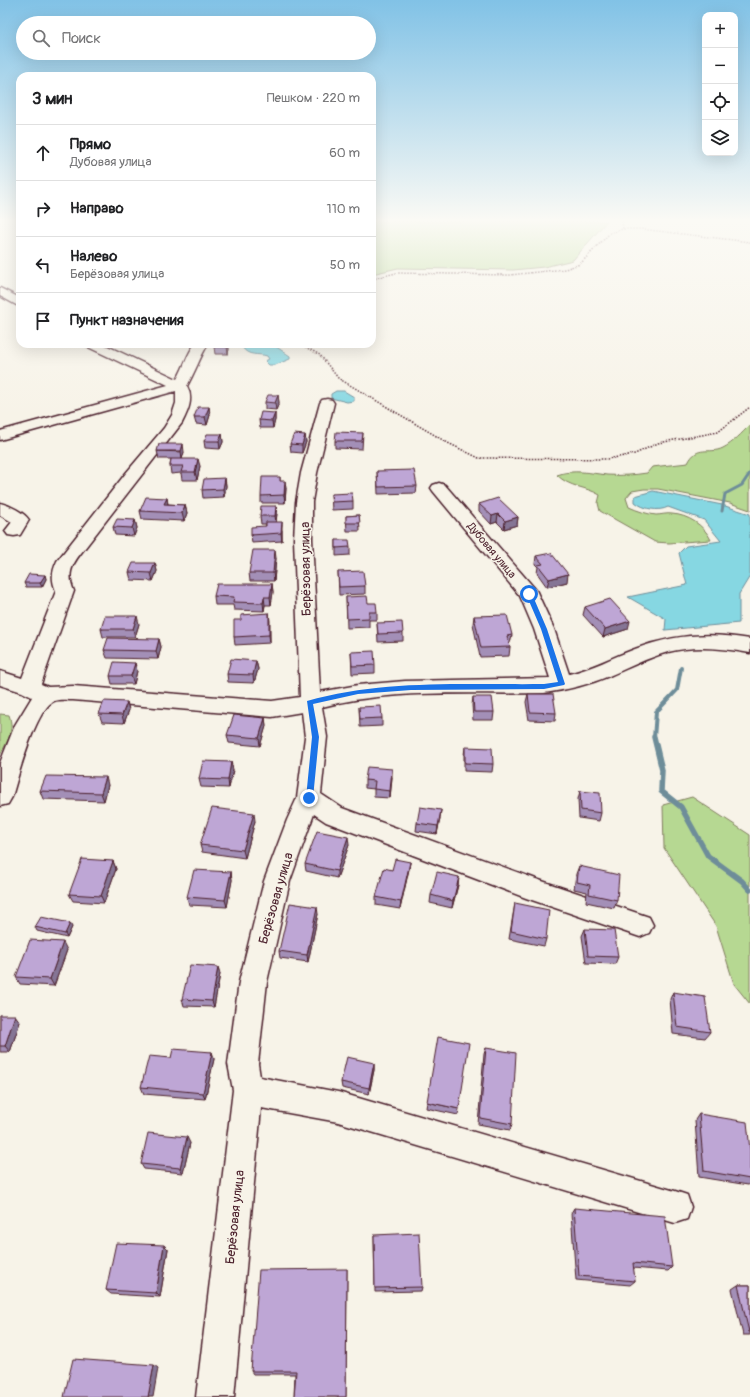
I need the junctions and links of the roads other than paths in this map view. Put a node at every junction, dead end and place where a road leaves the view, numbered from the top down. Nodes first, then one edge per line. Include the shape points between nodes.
1 (0, 291) edge
2 (16, 301) edge
3 (102, 348) edge
4 (199, 348) edge
5 (180, 386) junction
6 (327, 403) dead end
7 (0, 436) edge
8 (439, 488) dead end
9 (0, 508) edge
10 (14, 531) dead end
11 (750, 646) edge
12 (0, 678) edge
13 (562, 684) junction
14 (38, 691) junction
15 (310, 703) junction
16 (5, 770) edge
17 (0, 798) edge
18 (309, 798) junction
19 (640, 925) dead end
20 (248, 1090) junction
21 (675, 1208) dead end
22 (215, 1397) edge

1 - 2 street
3 - 5 street
4 - 5 street
5 - 7 street
5 - 14 street via 184,393 182,406 174,423 64,565 60,579 65,591
6 - 15 street, Берёзовая улица via 304,502 303,539
8 - 13 street, Дубовая улица via 529,594 544,629
9 - 10 street via 21,520
11 - 13 street via 716,641 688,642 660,648 594,675
12 - 14 street
13 - 15 street via 366,691
14 - 15 street via 272,709
14 - 16 street via 37,704
15 - 18 street, Берёзовая улица via 316,737
16 - 17 street
18 - 19 street via 334,815 535,890
18 - 20 street, Берёзовая улица via 277,881 253,982 243,1064
20 - 21 street via 338,1107
20 - 22 street, Берёзовая улица

